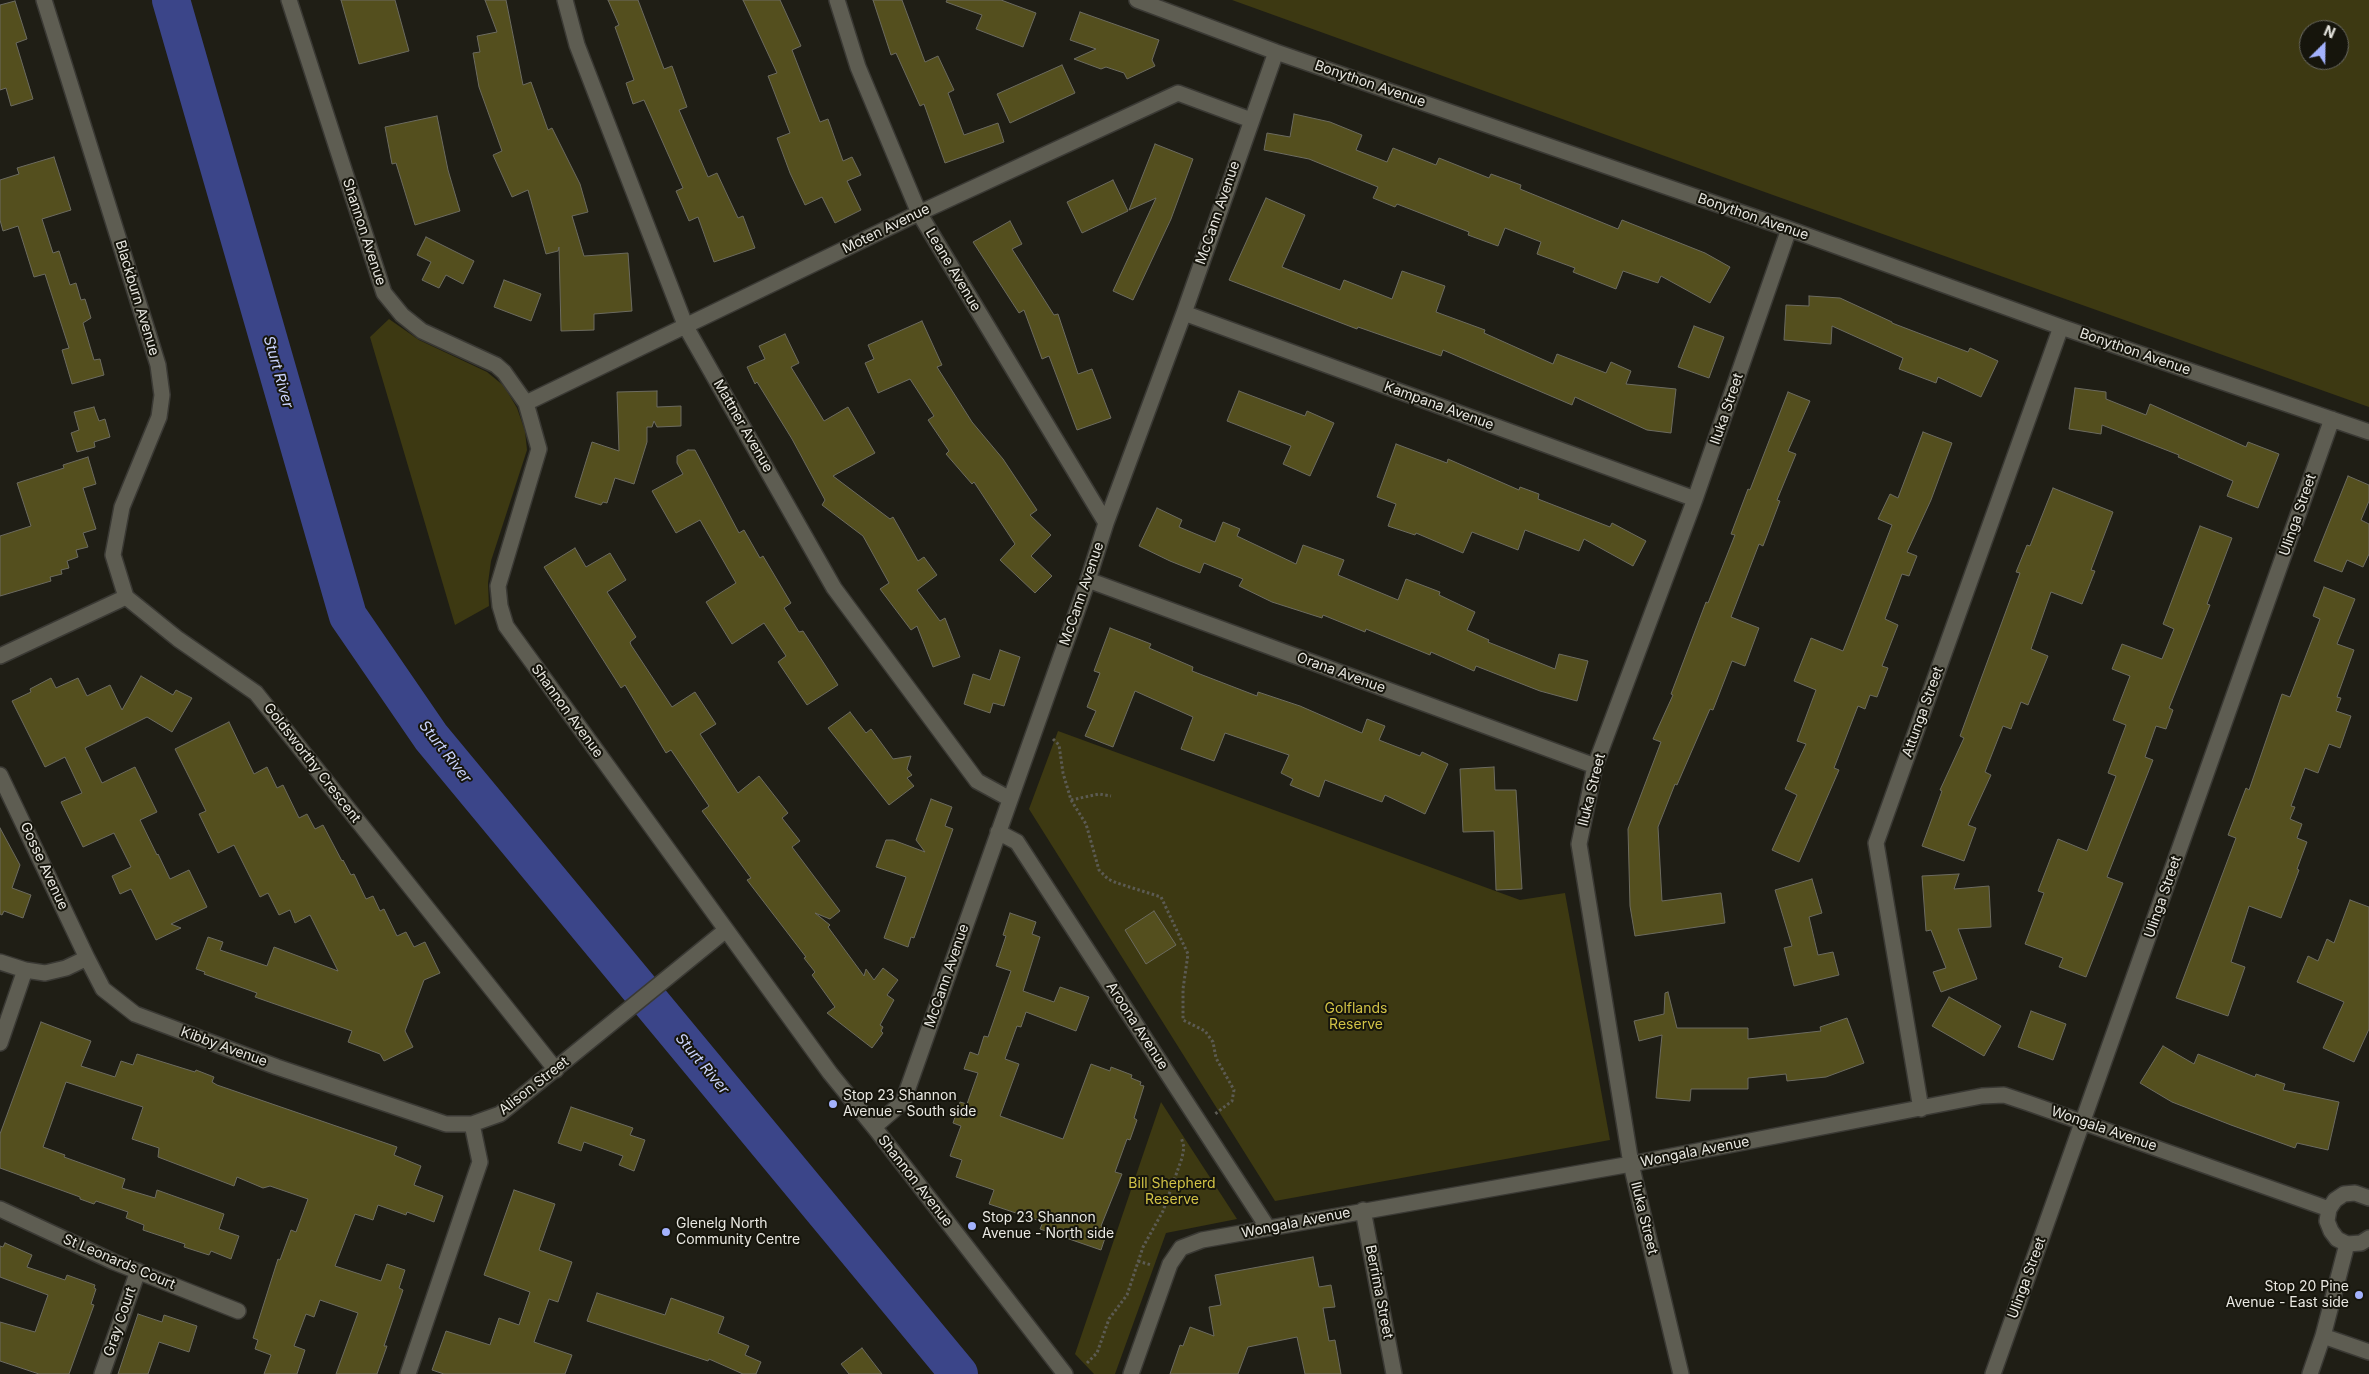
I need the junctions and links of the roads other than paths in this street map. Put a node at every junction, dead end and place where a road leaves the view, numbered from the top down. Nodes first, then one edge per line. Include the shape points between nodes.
1 (44, 0) edge
2 (289, 0) edge
3 (564, 0) edge
4 (837, 0) edge
5 (1137, 0) edge
6 (1276, 52) junction
7 (1251, 120) junction
8 (919, 213) junction
9 (1789, 229) junction
10 (1184, 313) junction
11 (686, 326) junction
12 (2061, 327) junction
13 (526, 403) junction
14 (2332, 419) junction
15 (2369, 432) edge
16 (1695, 499) junction
17 (1106, 523) junction
18 (1088, 580) junction
19 (126, 596) junction
20 (0, 656) edge
21 (1595, 766) junction
22 (0, 775) edge
23 (1010, 799) junction
24 (998, 832) junction
25 (726, 930) junction
26 (87, 958) junction
27 (0, 962) edge
28 (25, 970) junction
29 (0, 1043) edge
30 (556, 1070) junction
31 (1921, 1109) junction
32 (2084, 1122) junction
33 (472, 1124) junction
34 (874, 1127) junction
35 (1631, 1164) junction
36 (2367, 1192) edge
37 (0, 1209) edge
38 (2329, 1209) junction
39 (1363, 1210) junction
40 (1268, 1228) junction
41 (2369, 1238) edge
42 (2347, 1244) junction
43 (138, 1271) junction
44 (238, 1311) dead end
45 (2323, 1336) junction
46 (2369, 1352) edge
47 (102, 1374) edge
48 (408, 1374) edge
49 (1065, 1374) edge
50 (1131, 1374) edge
51 (1394, 1374) edge
52 (1681, 1374) edge
53 (1993, 1374) edge
54 (2310, 1374) edge

1 - 19 street, Blackburn Avenue via 158,366 162,395 159,417 122,507 114,555
2 - 13 street, Shannon Avenue via 384,293 402,315 422,331 496,365
3 - 11 street, Mattner Avenue via 577,45
4 - 8 street, Leane Avenue via 858,67
5 - 6 street, Bonython Avenue
6 - 7 street, McCann Avenue
6 - 9 street, Bonython Avenue
7 - 8 street, Moten Avenue via 1178,93
7 - 10 street, McCann Avenue
8 - 11 street, Moten Avenue
8 - 17 street, Leane Avenue
9 - 12 street, Bonython Avenue
9 - 16 street, Iluka Street
10 - 16 street, Kampana Avenue
10 - 17 street, McCann Avenue
11 - 13 street, Moten Avenue
11 - 23 street, Mattner Avenue via 834,588 978,781
12 - 14 street, Bonython Avenue
12 - 31 street, Attunga Street via 1876,843
13 - 25 street, Shannon Avenue via 539,449 498,586 506,626
14 - 15 street, Bonython Avenue
14 - 32 street, Ulinga Street
16 - 21 street, Iluka Street
17 - 18 street, McCann Avenue
18 - 21 street, Orana Avenue
18 - 23 street, McCann Avenue
19 - 20 street
19 - 30 street, Goldsworthy Crescent via 178,639 256,693
21 - 35 street, Iluka Street via 1579,844
22 - 26 street, Gosse Avenue
23 - 24 street, McCann Avenue
24 - 34 street, McCann Avenue via 903,1102
24 - 40 street, Aroona Avenue via 1017,842
25 - 30 street, Alison Street
25 - 34 street, Shannon Avenue via 830,1074
26 - 28 street via 45,973
26 - 33 street, Kibby Avenue via 103,989 135,1014 277,1067 446,1124
27 - 28 street
28 - 29 street
30 - 33 street, Alison Street via 500,1114
31 - 32 street, Wongala Avenue via 1982,1096 2004,1095
31 - 35 street, Wongala Avenue
32 - 38 street, Wongala Avenue
32 - 53 street, Ulinga Street
33 - 48 street via 480,1162
34 - 49 street, Shannon Avenue
35 - 39 street, Wongala Avenue
35 - 52 street, Iluka Street
36 - 38 street via 2344,1194
37 - 43 street, St Leonards Court
38 - 42 street via 2327,1221 2331,1231
39 - 40 street, Wongala Avenue
39 - 51 street, Berrima Street
40 - 50 street, Wongala Avenue via 1202,1240 1182,1248 1170,1264
41 - 42 street via 2361,1243
42 - 45 street
43 - 44 street, St Leonards Court
43 - 47 street, Gray Court
45 - 46 street
45 - 54 street

